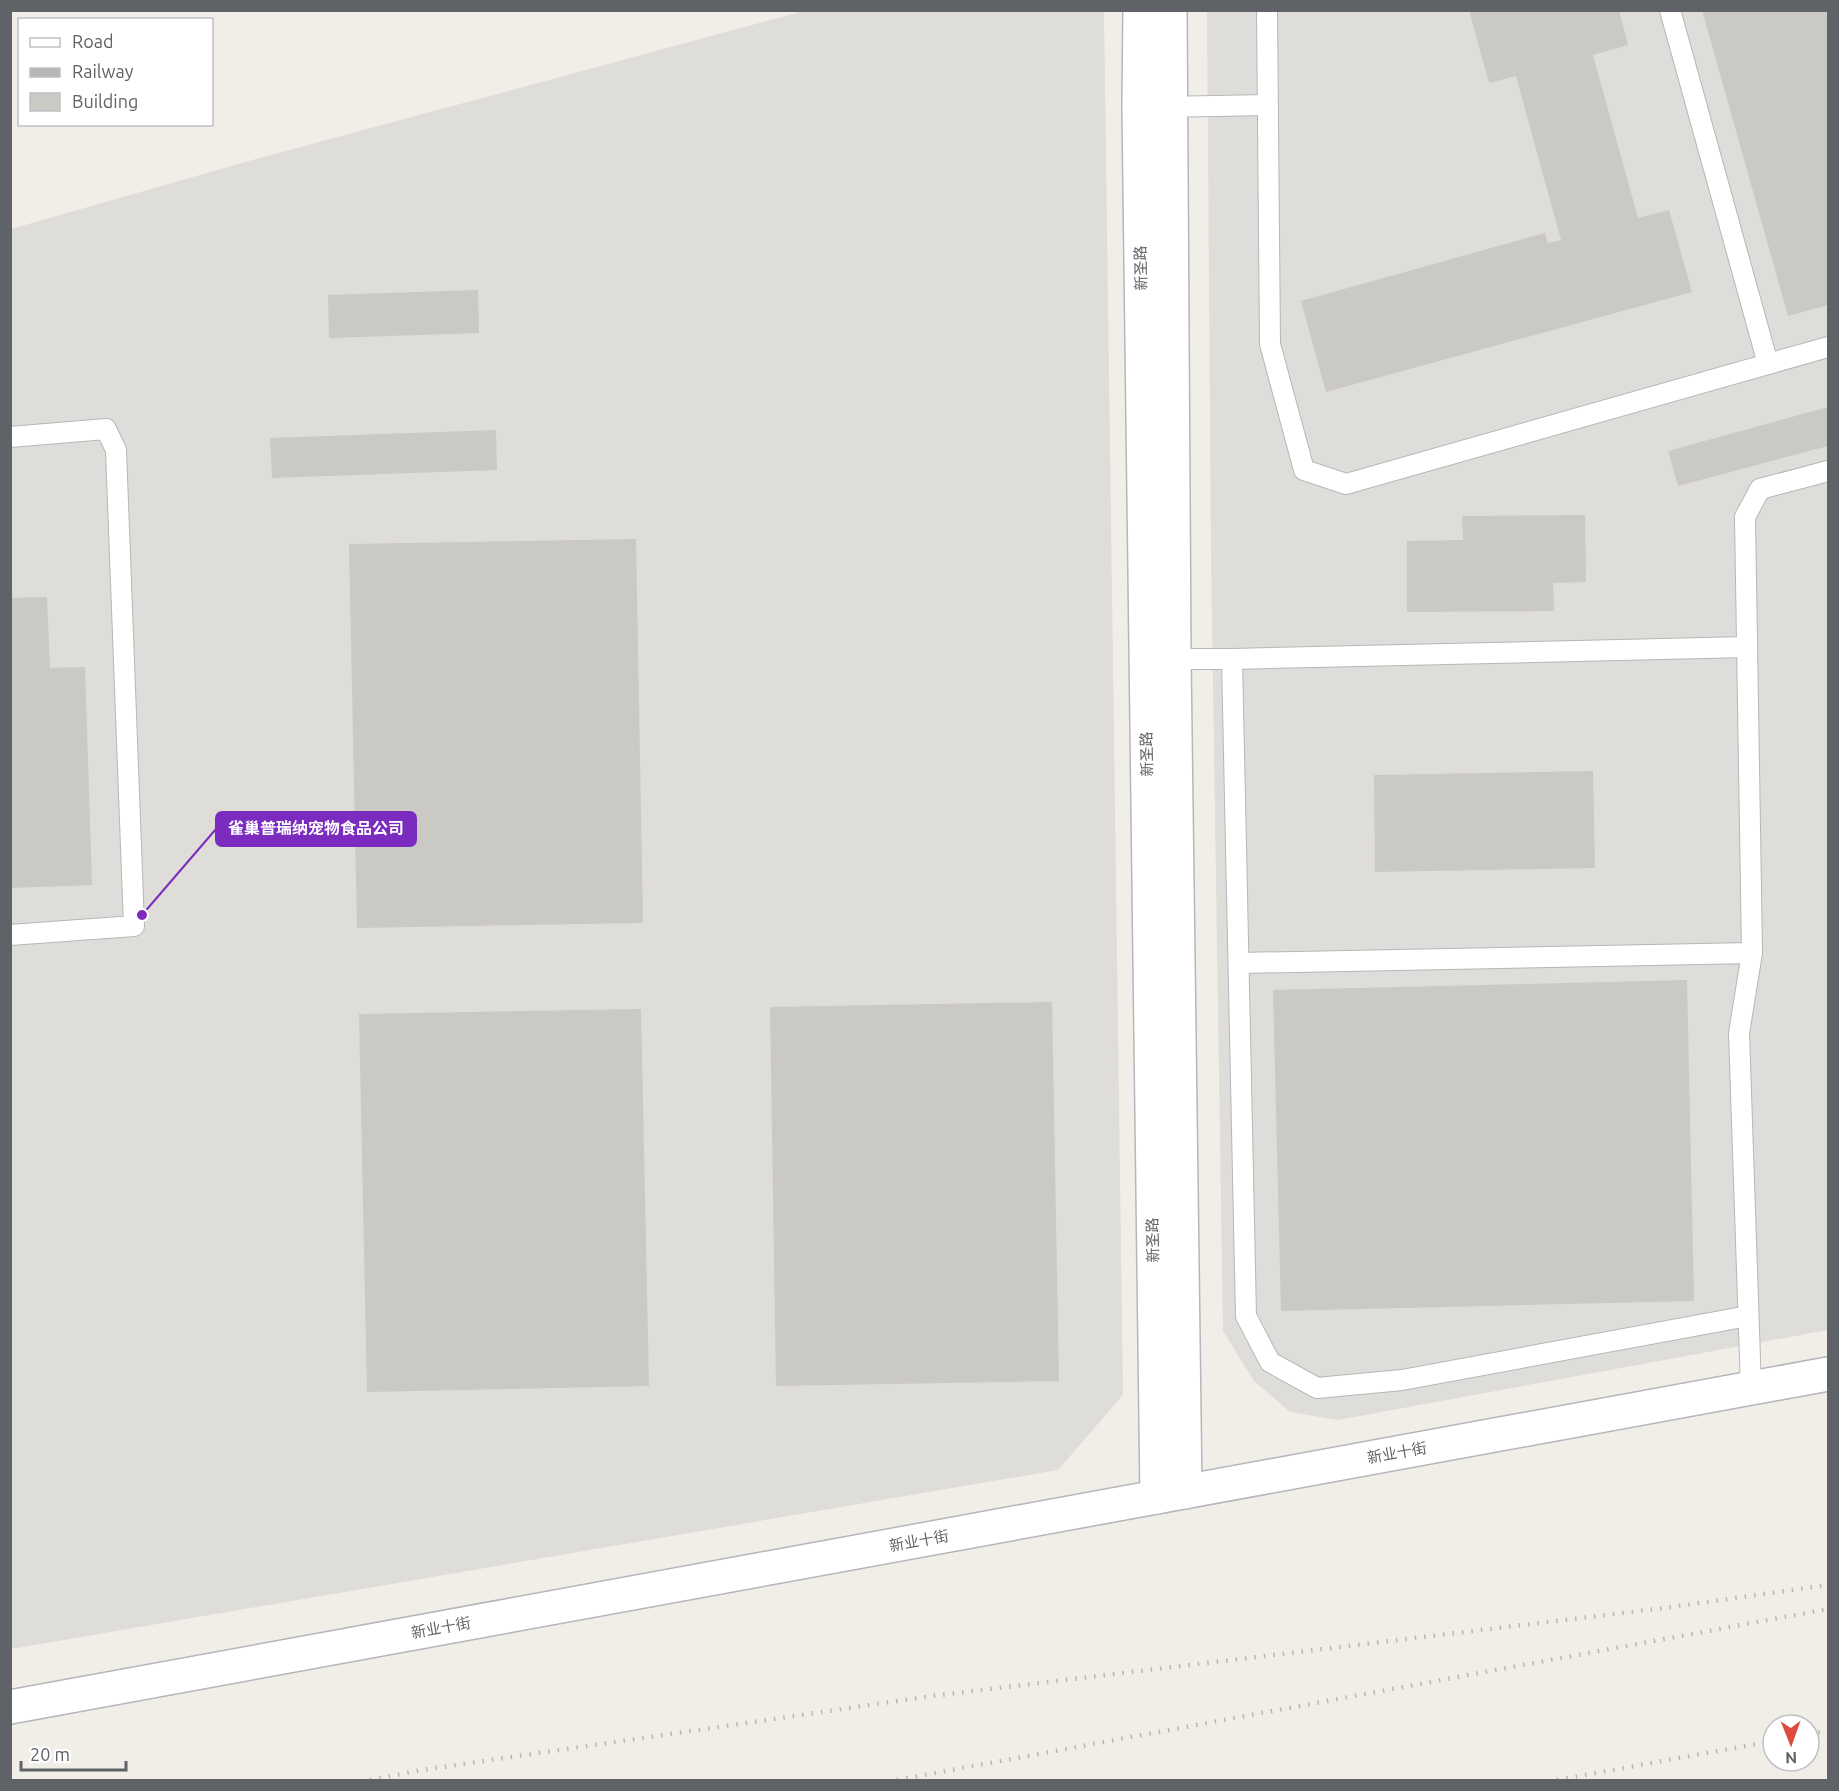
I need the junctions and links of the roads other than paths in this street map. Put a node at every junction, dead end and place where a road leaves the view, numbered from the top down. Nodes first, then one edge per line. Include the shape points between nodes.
1 (1140, 10) edge
2 (1170, 10) edge
3 (1267, 10) edge
4 (1670, 10) edge
5 (1268, 105) junction
6 (1154, 107) junction
7 (1828, 347) edge
8 (1768, 364) junction
9 (10, 437) edge
10 (1828, 471) edge
11 (1747, 647) junction
12 (1160, 658) junction
13 (1232, 659) junction
14 (10, 935) edge
15 (1752, 953) junction
16 (1239, 963) junction
17 (1748, 1316) junction
18 (1828, 1374) edge
19 (1751, 1389) junction
20 (1171, 1494) junction
21 (10, 1707) edge

1 - 6 main road, 新圣路
2 - 6 main road, 新圣路
3 - 5 lane
4 - 8 lane
5 - 6 lane
5 - 8 lane via 1270,344 1304,470 1346,484
6 - 12 main road, 新圣路
7 - 8 lane
9 - 14 lane via 106,429 116,450 134,926
10 - 11 lane via 1760,489 1745,517
11 - 13 lane
11 - 15 lane
12 - 13 lane
12 - 20 main road, 新圣路
13 - 16 lane
15 - 16 lane
15 - 17 lane via 1739,1034
16 - 17 lane via 1246,1316 1270,1362 1317,1388 1391,1381
17 - 19 lane
18 - 19 main road, 新业十街
19 - 20 main road, 新业十街
20 - 21 main road, 新业十街

